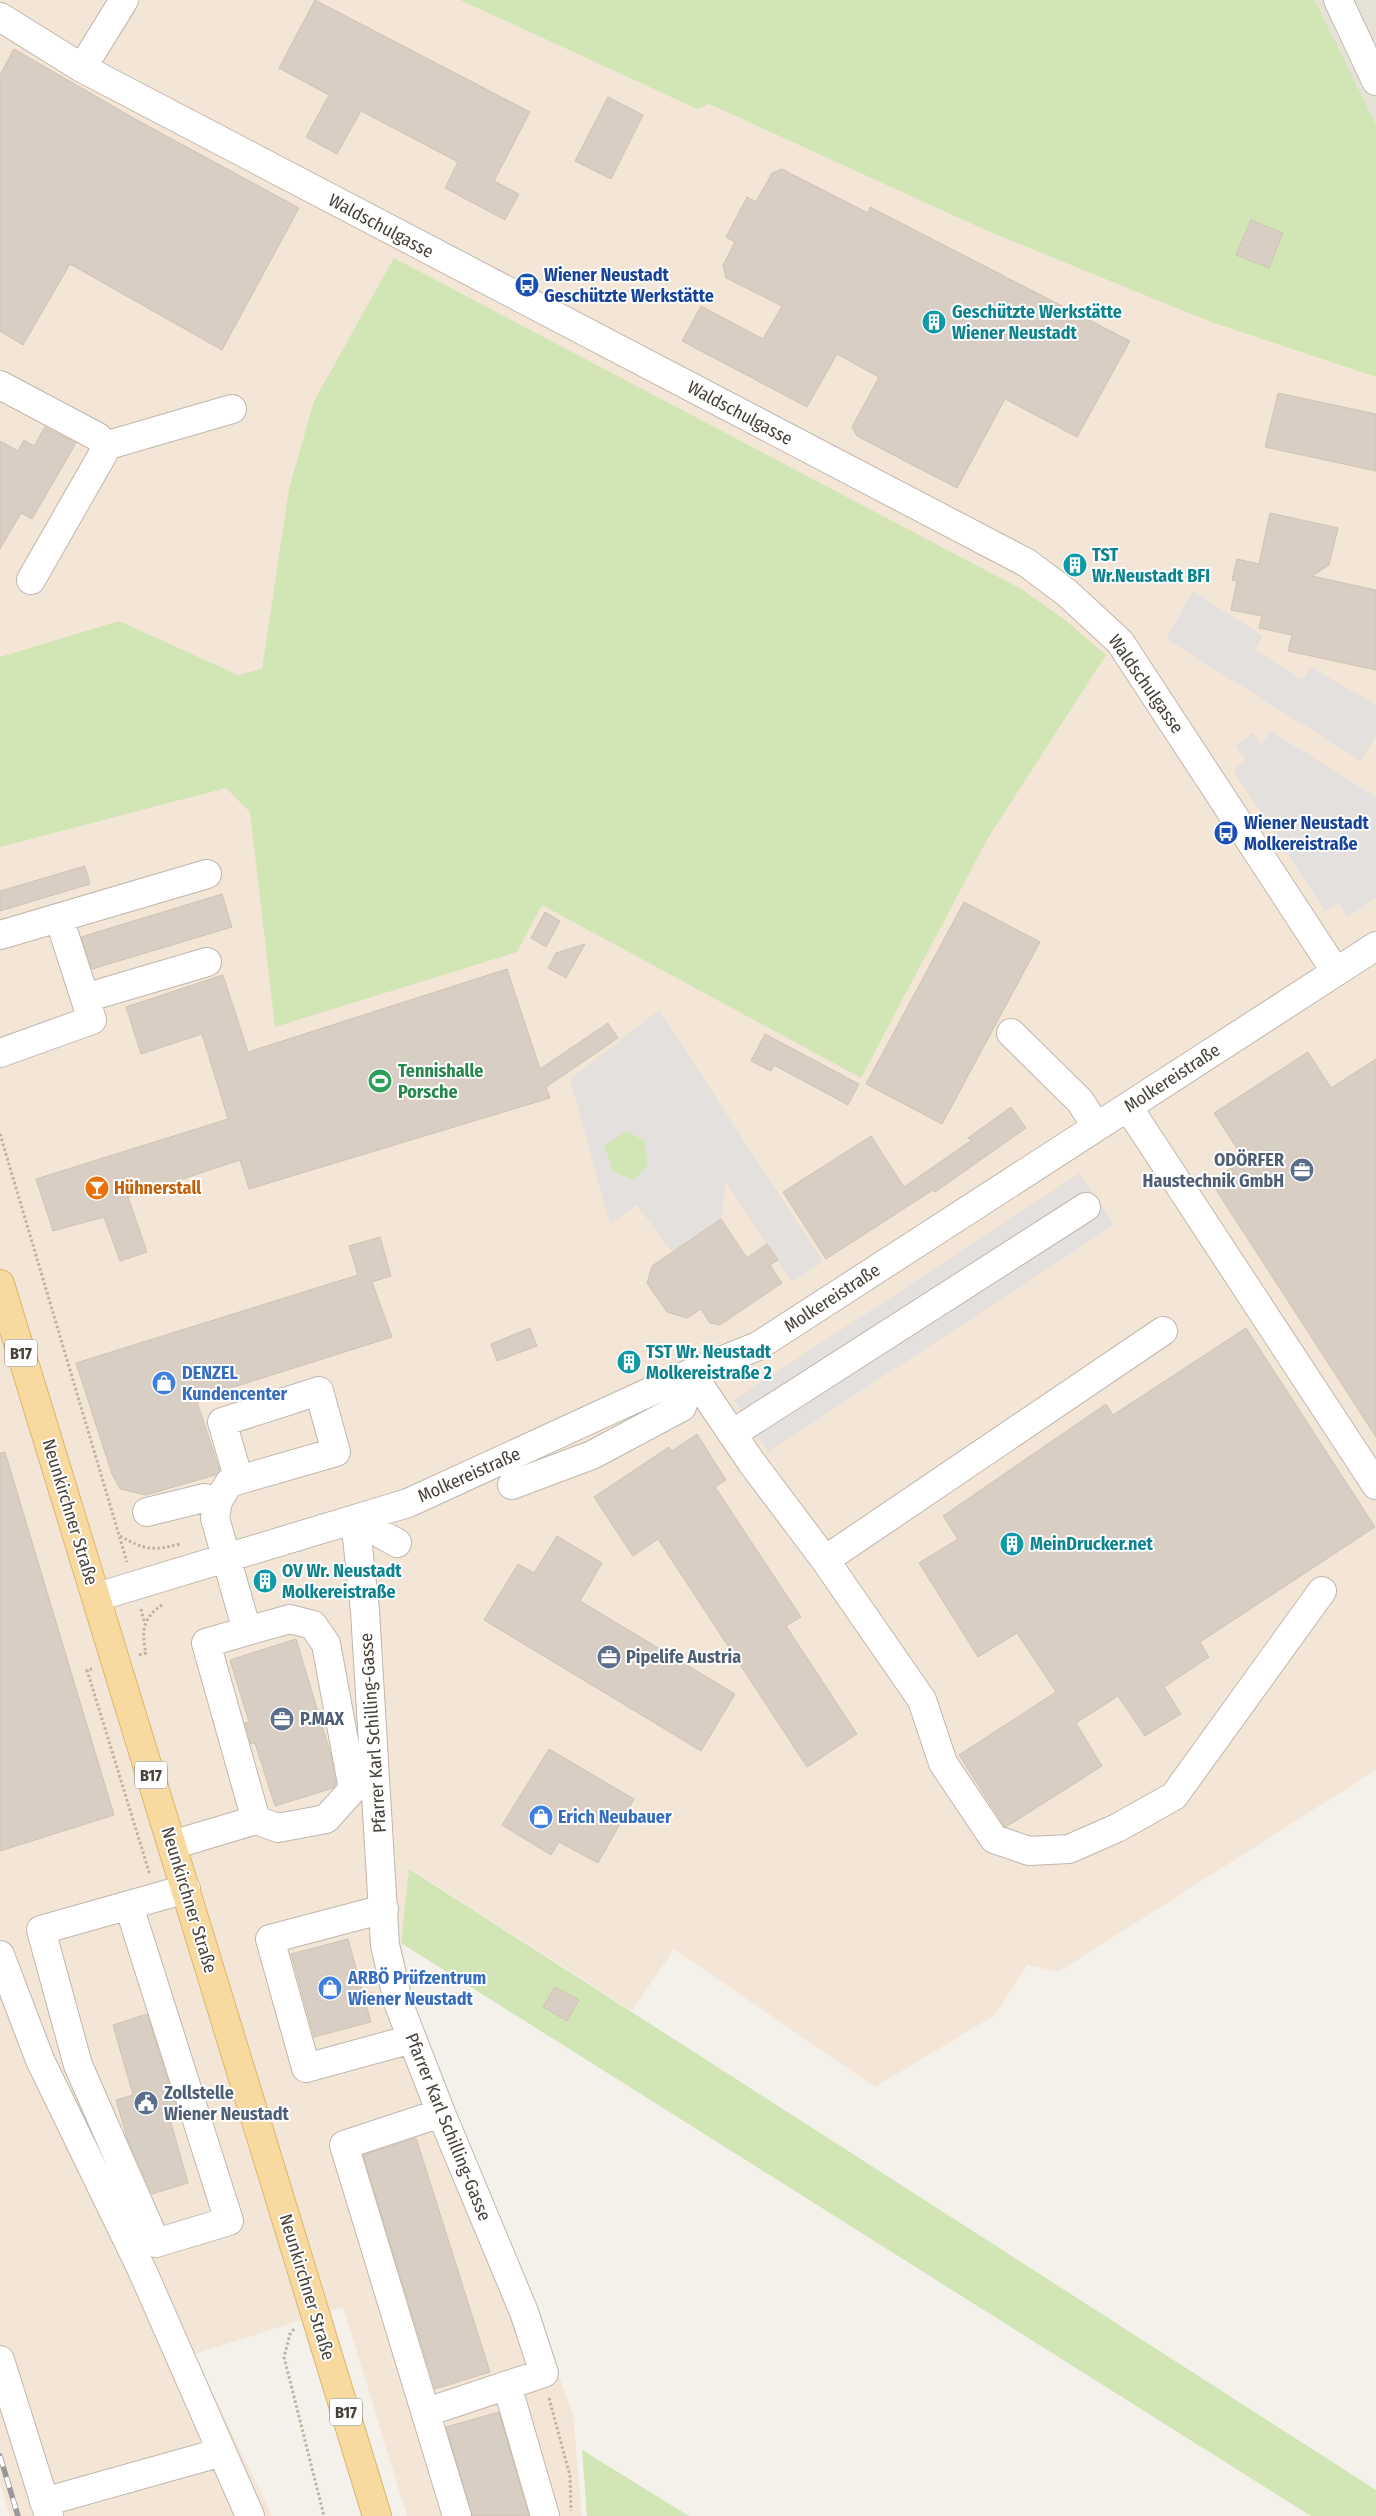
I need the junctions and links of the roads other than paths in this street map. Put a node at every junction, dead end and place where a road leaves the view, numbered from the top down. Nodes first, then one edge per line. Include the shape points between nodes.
1 (124, 0) edge
2 (1338, 0) edge
3 (0, 17) edge
4 (82, 68) junction
5 (1376, 81) edge
6 (0, 385) edge
7 (232, 409) dead end
8 (105, 446) junction
9 (32, 580) dead end
10 (207, 874) dead end
11 (59, 918) junction
12 (0, 935) edge
13 (1376, 946) edge
14 (207, 962) dead end
15 (1336, 972) junction
16 (85, 998) junction
17 (1011, 1033) dead end
18 (0, 1053) edge
19 (1128, 1107) junction
20 (1096, 1126) junction
21 (1086, 1207) dead end
22 (0, 1284) edge
23 (1163, 1330) dead end
24 (691, 1373) junction
25 (732, 1434) junction
26 (482, 1469) junction
27 (240, 1480) dead end
28 (1376, 1485) edge
29 (218, 1501) junction
30 (147, 1512) dead end
31 (355, 1519) junction
32 (397, 1543) dead end
33 (222, 1546) junction
34 (825, 1560) junction
35 (1322, 1591) dead end
36 (96, 1597) junction
37 (247, 1631) junction
38 (256, 1820) junction
39 (172, 1845) junction
40 (186, 1889) junction
41 (129, 1906) junction
42 (384, 1909) junction
43 (0, 1956) edge
44 (412, 2039) junction
45 (441, 2113) junction
46 (0, 2360) edge
47 (507, 2385) junction
48 (427, 2412) junction
49 (222, 2452) junction
50 (46, 2509) edge
51 (250, 2516) edge
52 (377, 2516) edge
53 (457, 2516) edge
54 (545, 2516) edge

1 - 4 street
2 - 5 street
3 - 4 street, Waldschulgasse
4 - 15 street, Waldschulgasse via 1027,563 1067,593 1120,642
6 - 8 street via 98,437
7 - 8 street
8 - 9 street
10 - 11 street
11 - 12 street
11 - 16 street
13 - 15 street, Molkereistraße
14 - 16 street
15 - 19 street, Molkereistraße
16 - 18 street via 92,1020
17 - 20 street via 1080,1101
19 - 20 street, Molkereistraße
19 - 28 street
20 - 24 street, Molkereistraße via 758,1346
21 - 25 street
22 - 36 main road, Neunkirchner Straße / B17
23 - 34 street
24 - 25 street
24 - 26 street, Molkereistraße
24 - 26 street via 682,1407 516,1493
25 - 34 street
26 - 31 street, Molkereistraße via 408,1503
27 - 29 street via 229,1483
29 - 30 street via 204,1498
29 - 33 street via 215,1518
31 - 32 street
31 - 33 street, Molkereistraße
31 - 42 street, Pfarrer Karl Schilling-Gasse via 365,1611
33 - 36 street, Molkereistraße
33 - 37 street
34 - 35 street via 922,1700 943,1762 994,1839 1029,1851 1068,1848 1117,1828 1174,1796
36 - 39 main road, Neunkirchner Straße / B17
37 - 38 street via 206,1643
37 - 38 street via 290,1619 312,1626 326,1644 353,1789 326,1819 278,1828
38 - 39 street
39 - 40 main road, Neunkirchner Straße / B17
40 - 41 street
40 - 52 main road, Neunkirchner Straße / B17
41 - 41 street via 41,1930 78,2065 156,2243 229,2221
42 - 44 street, Pfarrer Karl Schilling-Gasse via 385,1945 399,2005
42 - 44 street via 270,1938 306,2068
43 - 49 street via 40,2060 142,2270
44 - 45 street, Pfarrer Karl Schilling-Gasse
45 - 47 street, Pfarrer Karl Schilling-Gasse via 524,2312 544,2373
45 - 48 street via 344,2145
46 - 50 street
47 - 48 street
47 - 54 street
48 - 53 street
49 - 50 street
49 - 51 street

